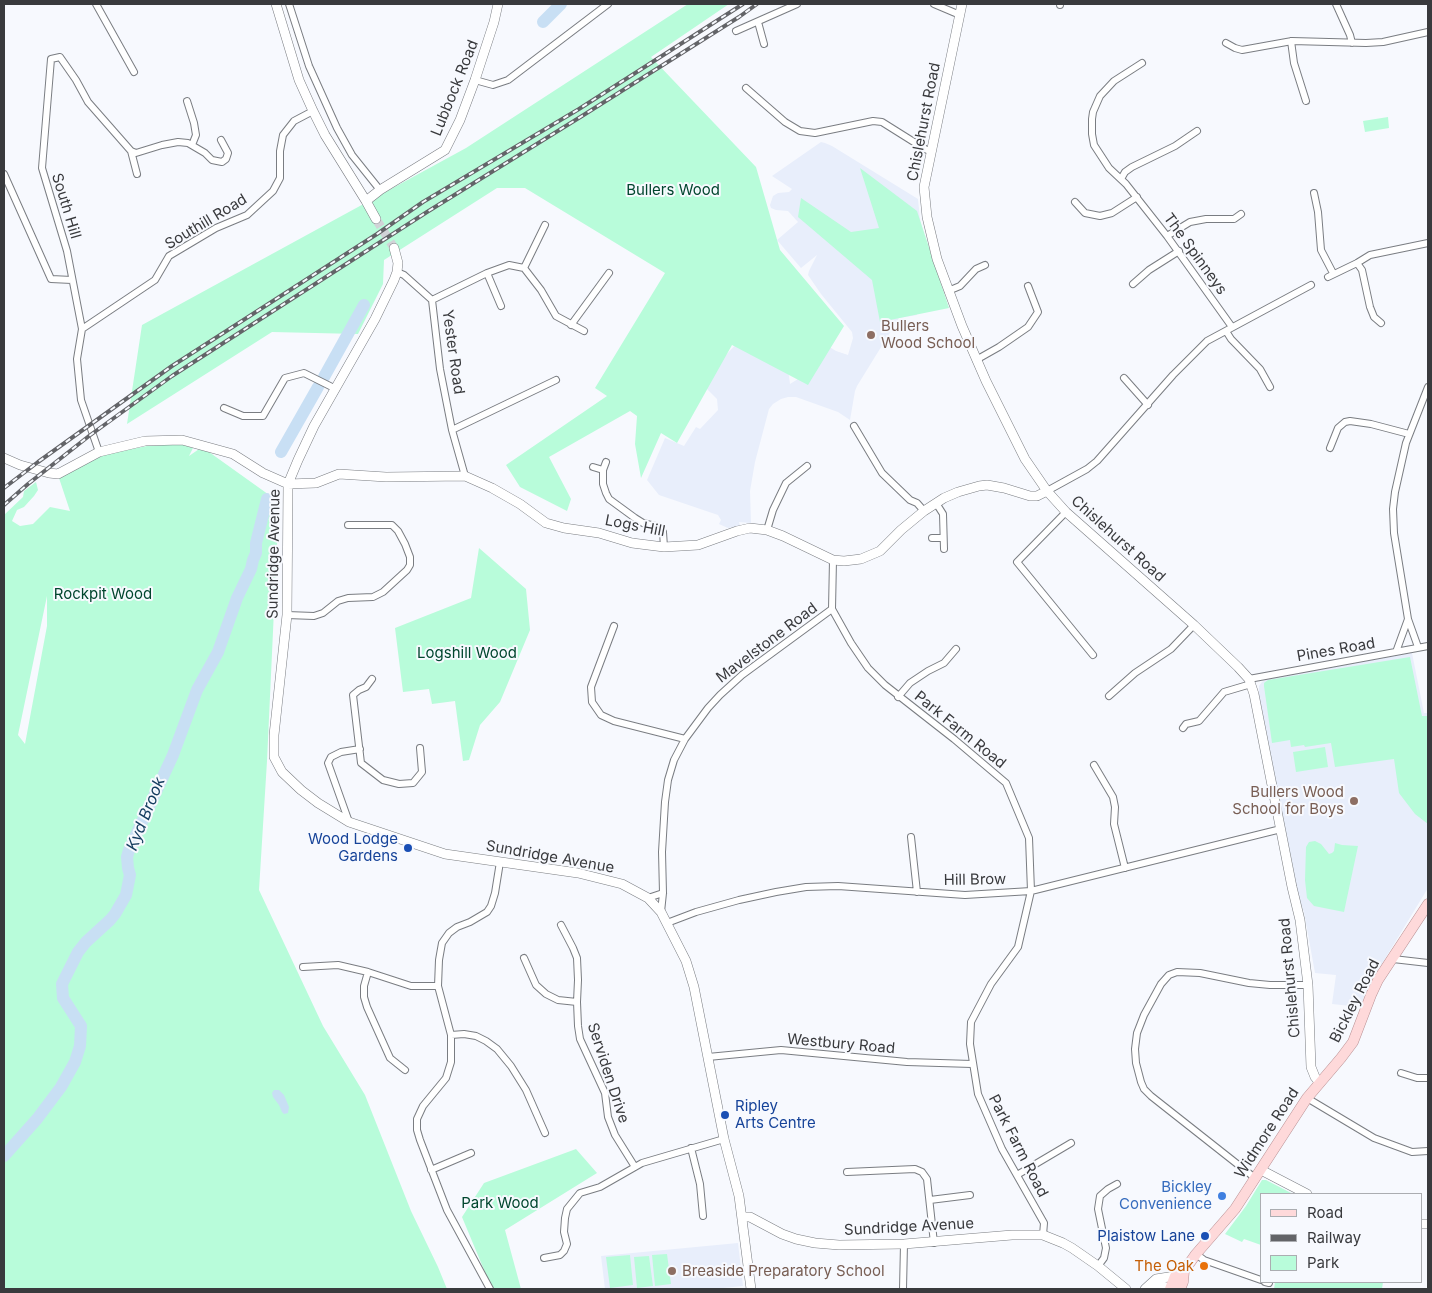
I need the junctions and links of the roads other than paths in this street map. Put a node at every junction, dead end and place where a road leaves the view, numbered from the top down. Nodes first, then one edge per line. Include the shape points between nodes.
1 (96, 4) edge
2 (276, 4) edge
3 (289, 4) edge
4 (498, 4) edge
5 (608, 4) edge
6 (797, 4) edge
7 (934, 4) edge
8 (962, 4) edge
9 (1336, 4) edge
10 (960, 15) junction
11 (758, 22) junction
12 (736, 31) dead end
13 (1428, 32) edge
14 (1291, 42) junction
15 (1226, 43) dead end
16 (1352, 43) junction
17 (764, 44) dead end
18 (1142, 63) dead end
19 (134, 72) dead end
20 (475, 80) junction
21 (746, 88) dead end
22 (187, 101) dead end
23 (1306, 101) dead end
24 (313, 111) junction
25 (1197, 131) dead end
26 (221, 140) dead end
27 (192, 145) junction
28 (131, 151) junction
29 (932, 152) junction
30 (4, 174) edge
31 (138, 174) dead end
32 (1121, 179) junction
33 (380, 190) junction
34 (1314, 193) dead end
35 (1136, 197) junction
36 (366, 200) junction
37 (1075, 202) dead end
38 (1241, 214) dead end
39 (376, 219) tunnel mouth
40 (545, 225) dead end
41 (1167, 236) junction
42 (1428, 243) edge
43 (394, 248) tunnel mouth
44 (1179, 251) junction
45 (1357, 263) junction
46 (985, 265) dead end
47 (524, 268) junction
48 (397, 272) junction
49 (487, 273) junction
50 (609, 273) dead end
51 (72, 280) junction
52 (1133, 284) dead end
53 (1311, 285) dead end
54 (1028, 286) dead end
55 (948, 291) junction
56 (432, 300) junction
57 (501, 306) dead end
58 (1381, 323) dead end
59 (571, 325) junction
60 (82, 329) junction
61 (1229, 329) junction
62 (584, 331) dead end
63 (976, 360) junction
64 (1124, 378) dead end
65 (556, 380) dead end
66 (1270, 387) dead end
67 (1428, 387) edge
68 (336, 390) junction
69 (1148, 404) junction
70 (224, 408) dead end
71 (854, 426) dead end
72 (452, 430) junction
73 (1409, 434) junction
74 (1330, 448) dead end
75 (99, 452) junction
76 (4, 458) edge
77 (606, 462) dead end
78 (807, 466) dead end
79 (593, 467) dead end
80 (603, 470) junction
81 (465, 476) junction
82 (288, 484) junction
83 (1047, 491) junction
84 (936, 503) junction
85 (924, 510) junction
86 (1066, 512) junction
87 (348, 525) dead end
88 (767, 530) junction
89 (932, 538) dead end
90 (943, 538) junction
91 (664, 547) junction
92 (944, 549) dead end
93 (833, 560) junction
94 (832, 609) junction
95 (287, 615) junction
96 (1408, 620) junction
97 (1194, 625) junction
98 (614, 626) dead end
99 (1428, 646) edge
100 (1418, 647) junction
101 (956, 649) dead end
102 (1396, 652) junction
103 (1093, 655) dead end
104 (372, 679) dead end
105 (1250, 681) junction
106 (1109, 696) dead end
107 (898, 697) junction
108 (1183, 728) dead end
109 (685, 739) junction
110 (420, 748) dead end
111 (360, 749) junction
112 (1094, 765) dead end
113 (349, 822) junction
114 (1281, 829) junction
115 (911, 837) dead end
116 (500, 862) junction
117 (1124, 868) junction
118 (1030, 891) junction
119 (917, 892) junction
120 (662, 893) junction
121 (648, 898) junction
122 (1428, 904) edge
123 (661, 912) junction
124 (667, 923) junction
125 (561, 925) dead end
126 (524, 958) dead end
127 (1393, 959) junction
128 (1428, 963) edge
129 (303, 967) dead end
130 (368, 972) junction
131 (1308, 985) junction
132 (438, 986) junction
133 (577, 1002) junction
134 (451, 1034) junction
135 (708, 1057) junction
136 (972, 1064) junction
137 (405, 1070) dead end
138 (1400, 1073) dead end
139 (1428, 1078) edge
140 (1319, 1082) junction
141 (1307, 1098) junction
142 (544, 1133) dead end
143 (724, 1139) junction
144 (1071, 1142) dead end
145 (691, 1148) junction
146 (1428, 1151) edge
147 (471, 1153) dead end
148 (635, 1167) junction
149 (431, 1170) junction
150 (847, 1172) dead end
151 (1017, 1174) junction
152 (1258, 1174) junction
153 (1117, 1184) dead end
154 (1305, 1193) edge
155 (970, 1195) dead end
156 (930, 1200) junction
157 (703, 1216) dead end
158 (742, 1217) junction
159 (1043, 1235) junction
160 (934, 1242) junction
161 (904, 1244) junction
162 (1196, 1254) junction
163 (544, 1258) dead end
164 (1098, 1266) junction
165 (1180, 1273) junction
166 (1260, 1280) edge
167 (1148, 1288) edge
168 (490, 1289) edge
169 (751, 1289) edge
170 (903, 1289) edge
171 (1126, 1289) edge
172 (1169, 1289) edge
173 (1180, 1289) edge

1 - 19 street
2 - 24 street via 299,80
3 - 33 street via 309,66 337,128 352,155
4 - 20 street, Lubbock Road
5 - 20 street via 508,80 494,85
6 - 11 street
7 - 10 street
8 - 10 street, Chislehurst Road
9 - 16 street
10 - 29 street, Chislehurst Road
11 - 12 street
11 - 17 street
13 - 16 street via 1383,42
14 - 15 street via 1242,50
14 - 16 street
14 - 23 street
18 - 32 street, The Spinneys via 1107,87 1093,112 1094,145 1105,163
20 - 33 street, Lubbock Road via 445,150
21 - 29 street via 800,131 815,133 872,121 882,122
22 - 27 street via 196,136
24 - 36 street
24 - 60 street, Southill Road via 294,121 283,135 280,178 273,191 247,215 216,228 169,256 155,280
25 - 32 street via 1132,167
26 - 27 street via 228,153 222,162 212,160
27 - 28 street via 178,142 136,153
28 - 31 street
28 - 51 street, South Hill via 88,102 60,57 51,59 42,168 67,251
29 - 55 street, Chislehurst Road via 924,187 927,217
30 - 51 street via 51,279
32 - 35 street, The Spinneys
33 - 36 street, Lubbock Road
34 - 45 street via 1321,250 1330,275
35 - 37 street via 1112,213 1100,216 1084,212
35 - 41 street, The Spinneys
36 - 39 street
38 - 41 street via 1234,219 1190,222
40 - 47 street
41 - 44 street, The Spinneys
42 - 45 street via 1370,255
43 - 48 street
44 - 52 street
44 - 61 street, The Spinneys
45 - 58 street via 1362,270 1370,307
46 - 55 street via 976,269 960,286
47 - 49 street via 509,265
47 - 59 street via 556,316
48 - 56 street, Yester Road
48 - 68 street, Sundridge Avenue
49 - 56 street
49 - 57 street
50 - 59 street
51 - 60 street, South Hill
53 - 61 street
54 - 63 street via 1038,312 1028,327
55 - 63 street, Chislehurst Road
56 - 72 street, Yester Road via 440,369
59 - 62 street
60 - 75 street via 77,359 81,400
61 - 66 street, The Spinneys via 1230,339 1260,368
61 - 69 street via 1198,349
63 - 83 street, Chislehurst Road via 1025,459
64 - 69 street
65 - 72 street
67 - 73 street
68 - 70 street via 304,373 285,378 264,416 243,416
68 - 82 street, Sundridge Avenue via 310,435
69 - 83 street via 1097,461
71 - 85 street via 882,474
72 - 81 street, Yester Road
73 - 74 street via 1350,421 1338,428
73 - 96 street via 1393,509
75 - 76 street via 58,474 20,466
75 - 82 street via 145,442 182,440 234,454 263,473
77 - 80 street
78 - 88 street via 786,483
79 - 80 street
80 - 91 street via 603,484 609,499 643,523 659,527 663,532
81 - 82 street, Logs Hill via 339,474 316,483
81 - 91 street, Logs Hill via 506,496 546,523
82 - 95 street, Sundridge Avenue
83 - 84 street, Logs Hill via 1030,496 999,487 979,486
83 - 86 street, Chislehurst Road
84 - 85 street, Logs Hill
84 - 90 street via 942,514
85 - 93 street, Logs Hill via 880,551 861,559
86 - 97 street, Chislehurst Road
86 - 103 street via 1017,562
87 - 95 street via 392,525 410,557 407,570 373,598 348,598 314,616
88 - 91 street, Logs Hill via 750,528 698,545
88 - 93 street, Logs Hill
89 - 90 street
90 - 92 street
93 - 94 street
94 - 107 street, Park Farm Road via 868,668
94 - 109 street, Mavelstone Road via 720,695
95 - 113 street, Sundridge Avenue via 274,757 282,772 301,790
96 - 100 street
96 - 102 street
97 - 105 street, Chislehurst Road
97 - 106 street via 1171,649 1135,673
98 - 109 street via 591,687 592,702 601,715 614,722
99 - 100 street, Pines Road
100 - 102 street, Pines Road
101 - 107 street via 944,663 910,683
102 - 105 street, Pines Road
104 - 111 street via 353,695
105 - 108 street, Pines Road via 1224,692 1199,721
105 - 114 street, Chislehurst Road
107 - 118 street, Park Farm Road via 1006,784 1029,838
109 - 120 street, Mavelstone Road via 668,780
110 - 111 street via 422,772 413,783 399,784 384,780 361,763
111 - 113 street via 341,752 331,757 328,763
112 - 117 street via 1114,797 1114,824
113 - 116 street, Sundridge Avenue via 445,854
114 - 117 street, Hill Brow
114 - 131 street, Chislehurst Road via 1300,920
115 - 119 street
116 - 121 street, Sundridge Avenue via 590,876 622,884
116 - 132 street via 495,893 487,912 457,927 442,943
117 - 118 street, Hill Brow
118 - 119 street, Hill Brow via 965,895
118 - 136 street, Park Farm Road via 1018,948 991,984 971,1022
119 - 124 street, Hill Brow via 806,887 739,900
120 - 121 street
120 - 123 street, Mavelstone Road
121 - 123 street, Sundridge Avenue
122 - 127 main road, Bickley Road
123 - 124 street, Sundridge Avenue
124 - 135 street, Sundridge Avenue via 692,978
125 - 133 street, Serviden Drive via 577,958
126 - 133 street via 536,985 546,994 558,1000
127 - 128 street
127 - 140 main road, Bickley Road via 1378,980 1354,1042
129 - 130 street via 338,965
130 - 132 street via 411,986
130 - 137 street via 364,986 367,1007 390,1058
131 - 140 street, Chislehurst Road via 1311,1067
131 - 152 street via 1270,986 1178,972 1161,984 1137,1033 1136,1062 1144,1089
132 - 134 street
133 - 148 street, Serviden Drive via 580,1039 604,1093 615,1135
134 - 142 street via 476,1036 496,1049 526,1090
134 - 149 street via 451,1062 446,1078 423,1106 417,1119
135 - 136 street, Westbury Road via 781,1050 907,1062
135 - 143 street, Sundridge Avenue
136 - 151 street, Park Farm Road via 978,1094 1002,1149
138 - 139 street
140 - 141 main road, Widmore Road
141 - 146 street via 1374,1138 1412,1152
141 - 152 main road, Widmore Road
143 - 145 street
143 - 158 street, Sundridge Avenue
144 - 151 street
145 - 148 street
145 - 157 street via 700,1184
147 - 149 street
148 - 163 street via 600,1187 580,1193 567,1209 564,1251
149 - 168 street via 447,1210
150 - 156 street via 922,1172 928,1179
151 - 159 street, Park Farm Road via 1044,1222
152 - 154 street
152 - 162 main road, Widmore Road via 1235,1209
153 - 164 street via 1100,1196 1098,1209 1106,1248
155 - 156 street
156 - 160 street
158 - 161 street, Sundridge Avenue via 750,1217 796,1239 856,1245
158 - 169 street
159 - 160 street, Sundridge Avenue
159 - 164 street, Sundridge Avenue via 1064,1243
160 - 161 street, Sundridge Avenue
161 - 170 street
162 - 165 main road, Widmore Road
162 - 166 street via 1204,1260
164 - 171 street, Sundridge Avenue
165 - 167 street via 1156,1279
165 - 172 main road, Widmore Road
165 - 173 main road, Widmore Road via 1183,1282
167 - 172 street via 1164,1286

